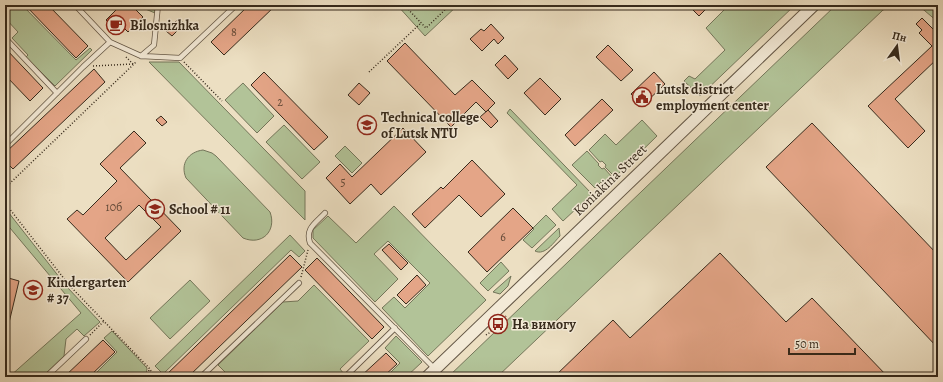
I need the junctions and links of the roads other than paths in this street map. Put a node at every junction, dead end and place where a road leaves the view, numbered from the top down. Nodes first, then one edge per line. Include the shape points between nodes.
1 (75, 5) edge
2 (158, 5) edge
3 (236, 5) edge
4 (814, 5) edge
5 (5, 38) edge
6 (110, 42) junction
7 (141, 56) junction
8 (57, 93) junction
9 (5, 145) edge
10 (325, 213) dead end
11 (299, 282) road end
12 (396, 328) junction
13 (86, 339) road end
14 (435, 369) junction
15 (46, 377) edge
16 (201, 377) edge
17 (345, 377) edge
18 (427, 377) edge

1 - 6 lane
2 - 7 lane via 154,45
3 - 7 lane via 180,58
4 - 14 street, Koniakina Street
5 - 8 lane
6 - 7 lane
6 - 8 lane
8 - 9 lane
10 - 12 lane via 309,229 310,243
11 - 16 lane
12 - 14 lane
12 - 17 lane
13 - 15 lane
14 - 18 street, Koniakina Street

